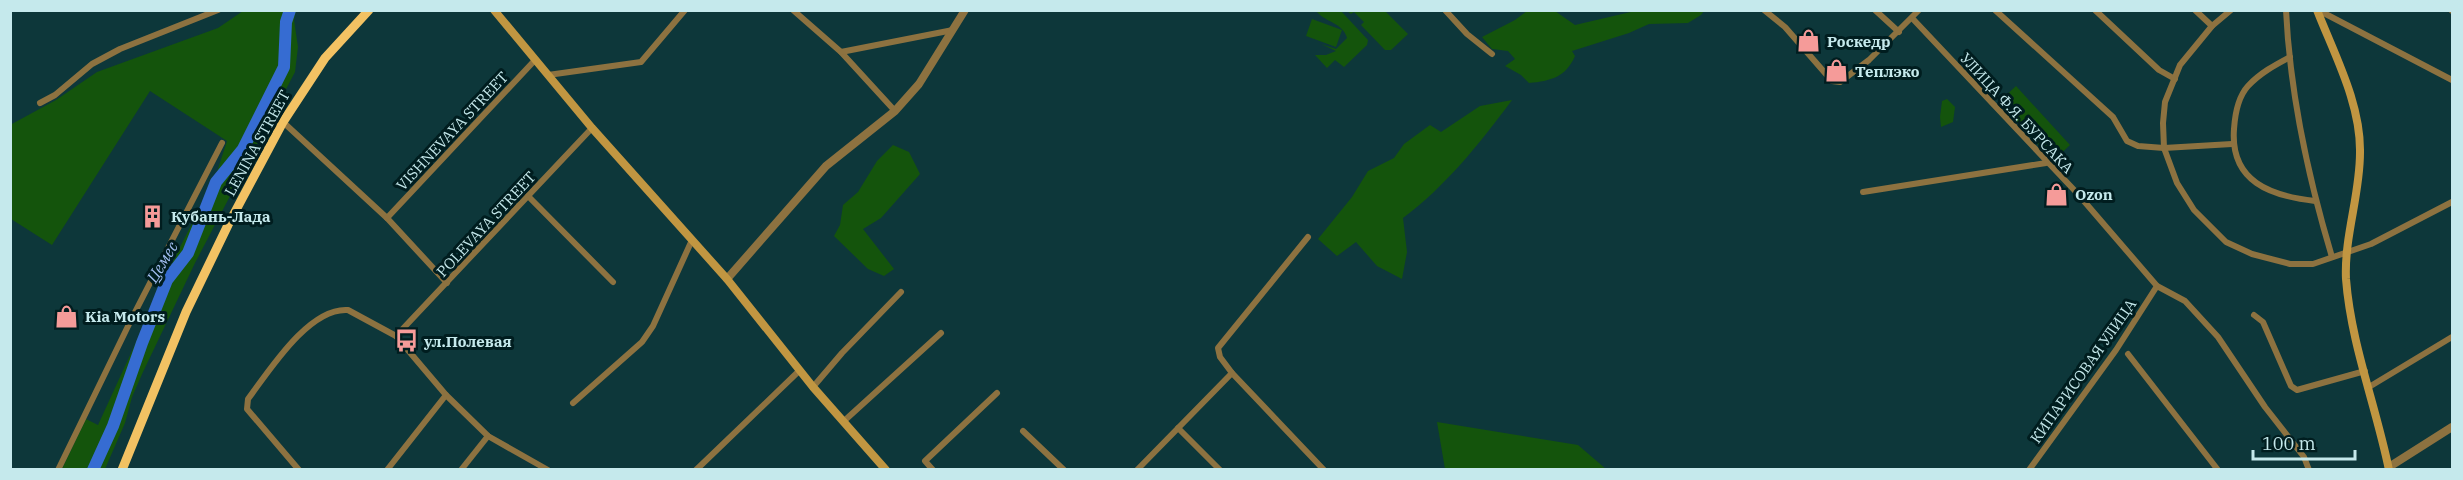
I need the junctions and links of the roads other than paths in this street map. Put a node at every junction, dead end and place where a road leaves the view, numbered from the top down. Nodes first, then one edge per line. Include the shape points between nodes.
1 (218, 10) edge
2 (369, 10) edge
3 (494, 10) edge
4 (685, 10) edge
5 (793, 10) edge
6 (965, 10) edge
7 (1445, 10) edge
8 (1764, 10) edge
9 (1875, 10) edge
10 (1919, 10) edge
11 (1995, 10) edge
12 (2095, 10) edge
13 (2195, 10) edge
14 (2231, 10) edge
15 (2286, 10) edge
16 (2318, 10) edge
17 (1912, 18) junction
18 (2212, 26) junction
19 (953, 30) junction
20 (1899, 32) junction
21 (841, 52) junction
22 (1492, 54) dead end
23 (2290, 57) junction
24 (535, 60) junction
25 (548, 75) junction
26 (2175, 79) junction
27 (2452, 80) edge
28 (40, 103) dead end
29 (895, 111) junction
30 (283, 122) junction
31 (592, 128) junction
32 (222, 143) dead end
33 (2232, 144) junction
34 (2164, 148) junction
35 (2046, 163) junction
36 (1863, 192) dead end
37 (528, 196) junction
38 (2315, 201) junction
39 (2452, 202) edge
40 (387, 218) junction
41 (1308, 237) dead end
42 (692, 240) junction
43 (2347, 251) junction
44 (2332, 257) junction
45 (727, 279) junction
46 (614, 282) dead end
47 (447, 283) junction
48 (2157, 286) junction
49 (901, 292) dead end
50 (2254, 315) dead end
51 (941, 333) dead end
52 (396, 336) junction
53 (2452, 337) edge
54 (2128, 354) dead end
55 (800, 370) junction
56 (2365, 371) junction
57 (1232, 373) junction
58 (813, 387) junction
59 (2369, 387) junction
60 (997, 393) dead end
61 (446, 395) junction
62 (573, 403) dead end
63 (844, 421) junction
64 (2452, 427) edge
65 (1178, 428) junction
66 (1023, 431) dead end
67 (488, 436) junction
68 (2389, 468) edge
69 (58, 470) edge
70 (122, 470) edge
71 (299, 470) edge
72 (387, 470) edge
73 (461, 470) edge
74 (548, 470) edge
75 (696, 470) edge
76 (886, 470) edge
77 (933, 470) edge
78 (1064, 470) edge
79 (1137, 470) edge
80 (1220, 470) edge
81 (1324, 470) edge
82 (2029, 470) edge
83 (2218, 470) edge
84 (2309, 470) edge

1 - 28 street via 120,49 92,64
2 - 30 highway, LENINA STREET via 325,58
3 - 24 main road
4 - 25 street via 641,62
5 - 21 street
6 - 19 street
7 - 22 street
8 - 20 street via 1785,27 1832,81 1840,82
9 - 20 street
10 - 17 street
11 - 34 street via 2113,117 2127,141
12 - 26 street via 2159,70
13 - 18 street
14 - 18 street
15 - 23 street
16 - 27 street
16 - 43 main road via 2359,129 2360,154
17 - 20 street
17 - 35 street, УЛИЦА Ф.Я. БУРСАКА
18 - 26 street via 2180,65
19 - 21 street
19 - 29 street via 919,84
21 - 29 street
23 - 33 street via 2247,87 2239,101
23 - 38 street
24 - 25 main road
24 - 40 street, VISHNEVAYA STREET
25 - 31 main road
26 - 34 street via 2165,102
29 - 45 street via 826,166
30 - 40 street
30 - 70 highway, LENINA STREET via 186,312
31 - 37 street, POLEVAYA STREET
31 - 42 main road
32 - 69 street
33 - 34 street
33 - 38 street via 2247,176 2256,183 2283,196
34 - 44 street via 2177,183 2194,210 2226,242 2290,264 2313,264
35 - 36 street
35 - 48 street, УЛИЦА Ф.Я. БУРСАКА
37 - 46 street
37 - 47 street, POLEVAYA STREET
38 - 44 street
39 - 43 street via 2371,244
40 - 47 street
41 - 57 street via 1218,348
42 - 45 main road
42 - 62 street via 642,342
43 - 44 street
43 - 56 main road via 2351,320
45 - 55 main road
47 - 52 street, POLEVAYA STREET
48 - 82 street, КИПАРИСОВАЯ УЛИЦА
48 - 84 street, УЛИЦА Ф.Я. БУРСАКА via 2186,301 2218,337 2304,457
49 - 58 street
50 - 56 street via 2263,322 2291,386 2297,390
51 - 63 street
52 - 61 street
52 - 71 street via 348,310 322,315 289,345 248,399 247,409
53 - 59 street
54 - 83 street
55 - 58 main road
55 - 75 street
56 - 59 main road
57 - 65 street
57 - 81 street
58 - 63 main road
59 - 68 main road
60 - 77 street via 925,461
61 - 67 street
61 - 72 street
63 - 76 main road
64 - 68 street
65 - 79 street
65 - 80 street
66 - 78 street
67 - 73 street
67 - 74 street

